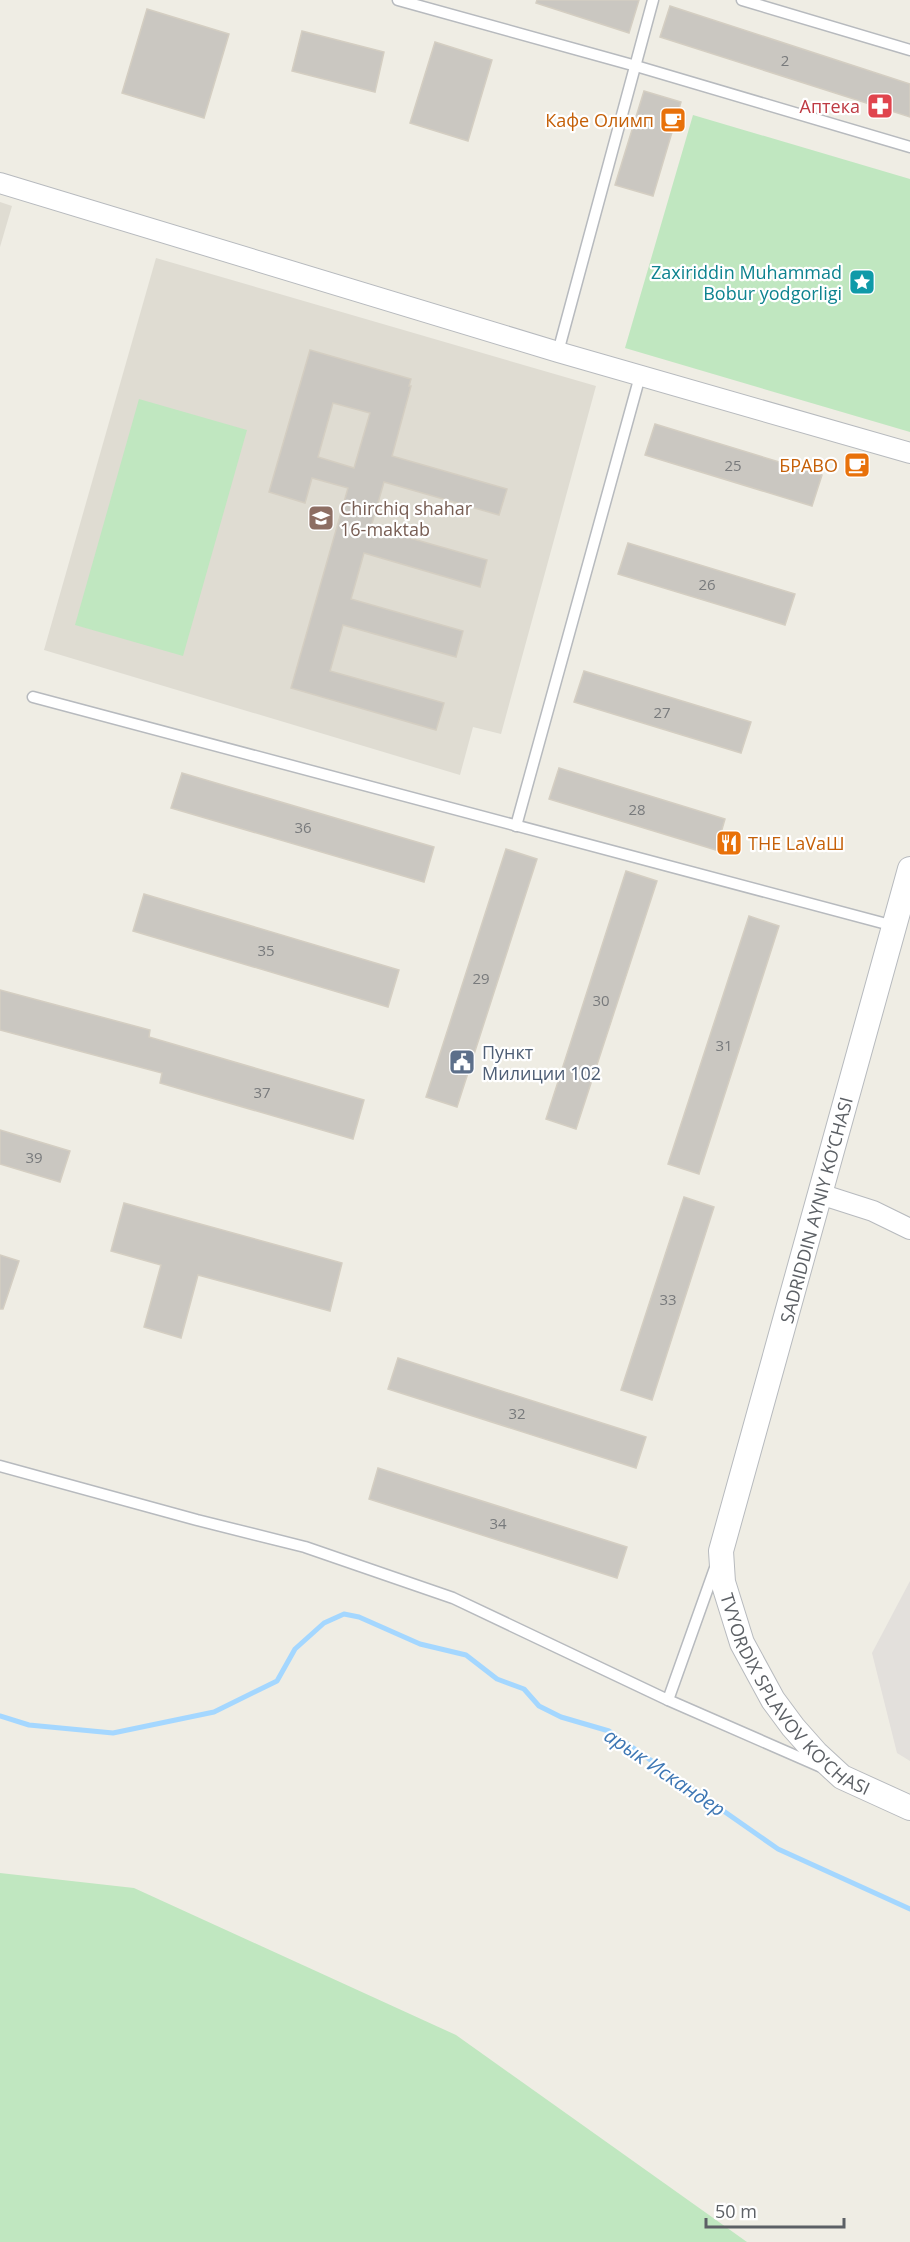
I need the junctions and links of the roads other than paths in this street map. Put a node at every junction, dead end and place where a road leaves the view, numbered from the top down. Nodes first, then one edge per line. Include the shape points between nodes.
1 (398, 0) edge
2 (653, 0) edge
3 (742, 0) edge
4 (910, 50) edge
5 (636, 66) junction
6 (910, 147) edge
7 (0, 183) edge
8 (558, 352) junction
9 (640, 376) junction
10 (910, 453) edge
11 (33, 697) dead end
12 (516, 826) junction
13 (910, 868) edge
14 (894, 926) junction
15 (820, 1194) junction
16 (910, 1229) edge
17 (0, 1466) edge
18 (722, 1551) junction
19 (668, 1700) junction
20 (842, 1777) junction
21 (910, 1808) edge

1 - 5 lane
2 - 5 lane
3 - 4 lane
5 - 6 lane
5 - 8 lane
7 - 8 street
8 - 9 street
9 - 10 street
9 - 12 lane
11 - 12 lane
12 - 14 lane
13 - 14 street, SADRIDDIN AYNIY KO‘CHASI
14 - 15 street, SADRIDDIN AYNIY KO‘CHASI
15 - 16 street via 873,1211
15 - 18 street, SADRIDDIN AYNIY KO‘CHASI
17 - 19 lane via 306,1547 453,1598
18 - 19 lane
18 - 20 street, TVYORDIX SPLAVOV KO‘CHASI via 723,1582 742,1643 756,1672 793,1727
19 - 20 lane
20 - 21 street, TVYORDIX SPLAVOV KO‘CHASI

